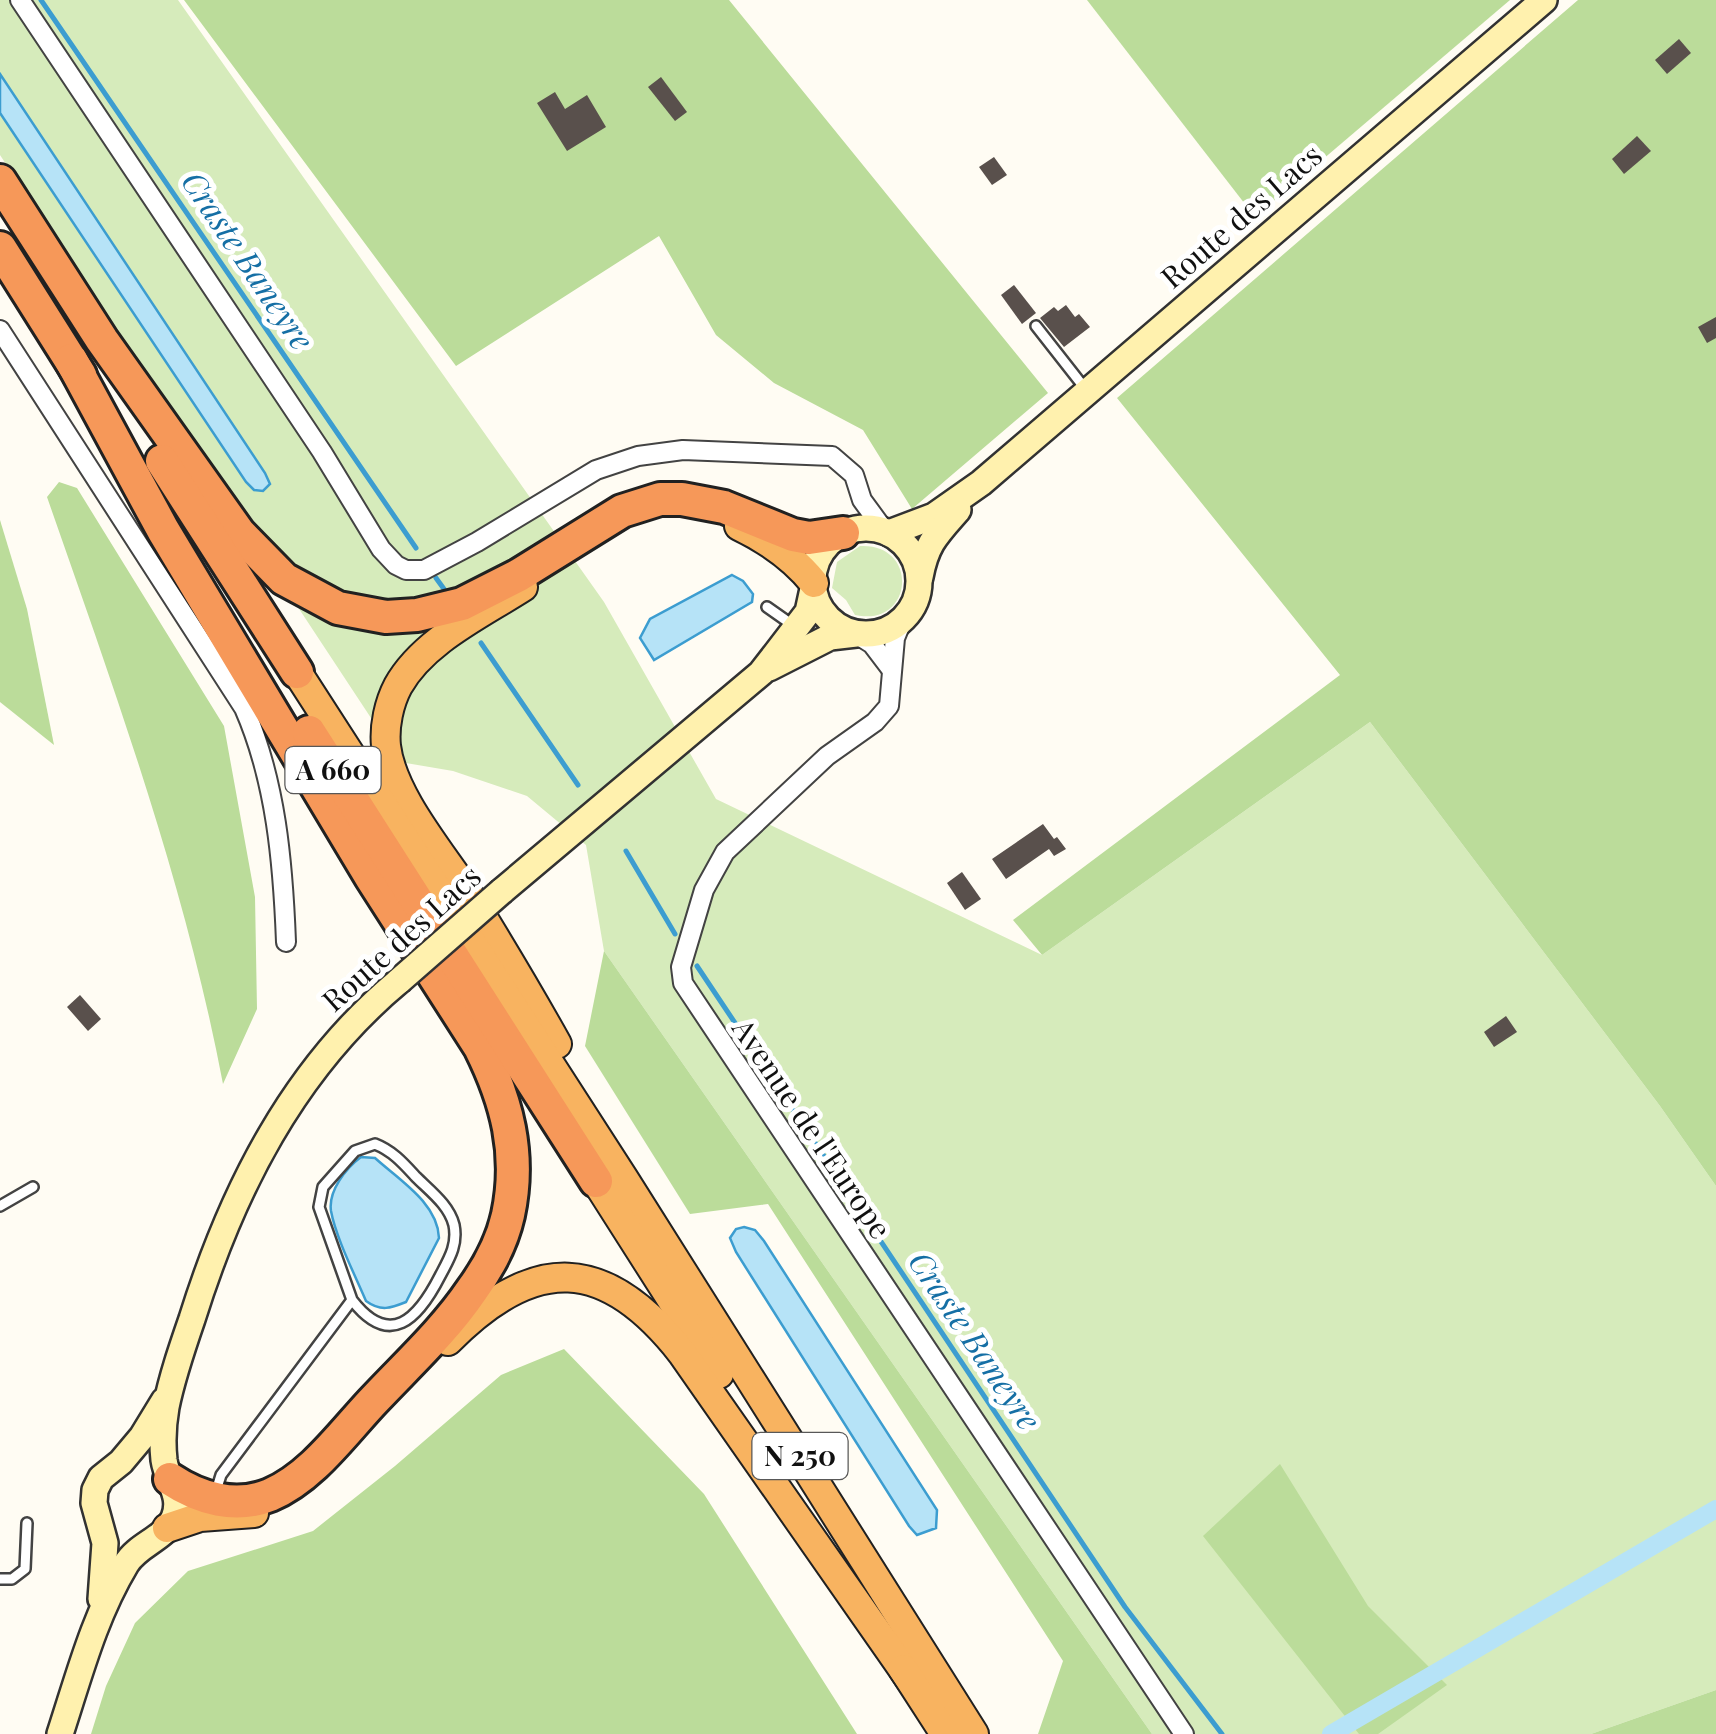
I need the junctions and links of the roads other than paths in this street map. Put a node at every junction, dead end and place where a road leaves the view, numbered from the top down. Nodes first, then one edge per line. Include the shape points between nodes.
1 (20, 0) edge
2 (1544, 0) edge
3 (0, 181) edge
4 (0, 207) edge
5 (0, 248) edge
6 (1036, 326) dead end
7 (0, 330) edge
8 (70, 360) junction
9 (1088, 392) junction
10 (981, 484) junction
11 (862, 500) junction
12 (845, 532) junction
13 (887, 532) junction
14 (920, 579) junction
15 (814, 586) junction
16 (767, 607) dead end
17 (902, 621) junction
18 (797, 627) junction
19 (856, 634) junction
20 (891, 669) junction
21 (297, 672) joint
22 (760, 673) junction
23 (286, 942) dead end
24 (610, 1180) junction
25 (33, 1187) dead end
26 (0, 1206) edge
27 (352, 1300) junction
28 (170, 1388) junction
29 (122, 1462) junction
30 (170, 1479) junction
31 (214, 1500) junction
32 (27, 1523) dead end
33 (103, 1528) junction
34 (158, 1535) junction
35 (0, 1579) edge
36 (100, 1609) junction
37 (912, 1682) junction
38 (60, 1734) edge
39 (945, 1734) edge
40 (974, 1734) edge
41 (1184, 1734) edge

1 - 11 street via 396,565 424,570 580,478 658,452 832,456 854,475
2 - 9 main road, Route des Lacs
3 - 12 highway via 239,533 284,579 338,608 386,616 462,604 622,511 660,500 724,507 809,538
4 - 21 highway
5 - 8 highway, A 660
6 - 9 lane
7 - 23 street via 244,708 266,772 281,856
8 - 24 highway, A 660
8 - 31 highway via 162,530 480,1047 514,1148 507,1220 462,1305 291,1483 256,1499
9 - 10 main road, Route des Lacs
10 - 13 main road, Route des Lacs via 934,516
10 - 14 main road, Route des Lacs via 931,539
11 - 12 street
11 - 13 street
12 - 13 main road
12 - 15 main road via 819,556
13 - 14 main road via 910,549
14 - 17 main road
15 - 18 main road, Route des Lacs
15 - 19 main road via 828,618
15 - 24 highway via 783,552 742,528 701,514 655,513 595,541 446,638 408,672 390,708 386,746 396,780 587,1098
16 - 18 lane
17 - 19 main road
17 - 20 street, Avenue de l'Europe
18 - 22 main road, Route des Lacs
19 - 20 street
19 - 22 main road, Route des Lacs via 830,637
20 - 41 street, Avenue de l'Europe via 886,712 827,756 717,863 684,958 683,983
21 - 24 highway, N 250
22 - 28 main road, Route des Lacs, bridge via 399,981 325,1056 263,1144 234,1203
24 - 37 highway, N 250
24 - 40 highway, N 250
25 - 26 lane
27 - 27 lane via 320,1208 323,1187 355,1151 375,1144 392,1152 448,1210 454,1248 409,1321 388,1327 365,1317
27 - 31 lane via 221,1475
28 - 29 main road, Route des Lacs
28 - 30 main road, Route des Lacs via 164,1443
29 - 30 main road via 148,1462
29 - 33 main road, Route des Lacs via 96,1490
30 - 31 highway
30 - 34 main road, Route des Lacs via 177,1504
32 - 35 lane via 25,1570
33 - 34 main road via 123,1541
33 - 36 main road, Route des Lacs
34 - 36 main road, Route des Lacs via 129,1558
34 - 37 highway via 200,1517 262,1512 300,1494 486,1305 538,1280 594,1282 647,1311 682,1353
36 - 38 main road, Route des Lacs
37 - 39 highway, N 250

